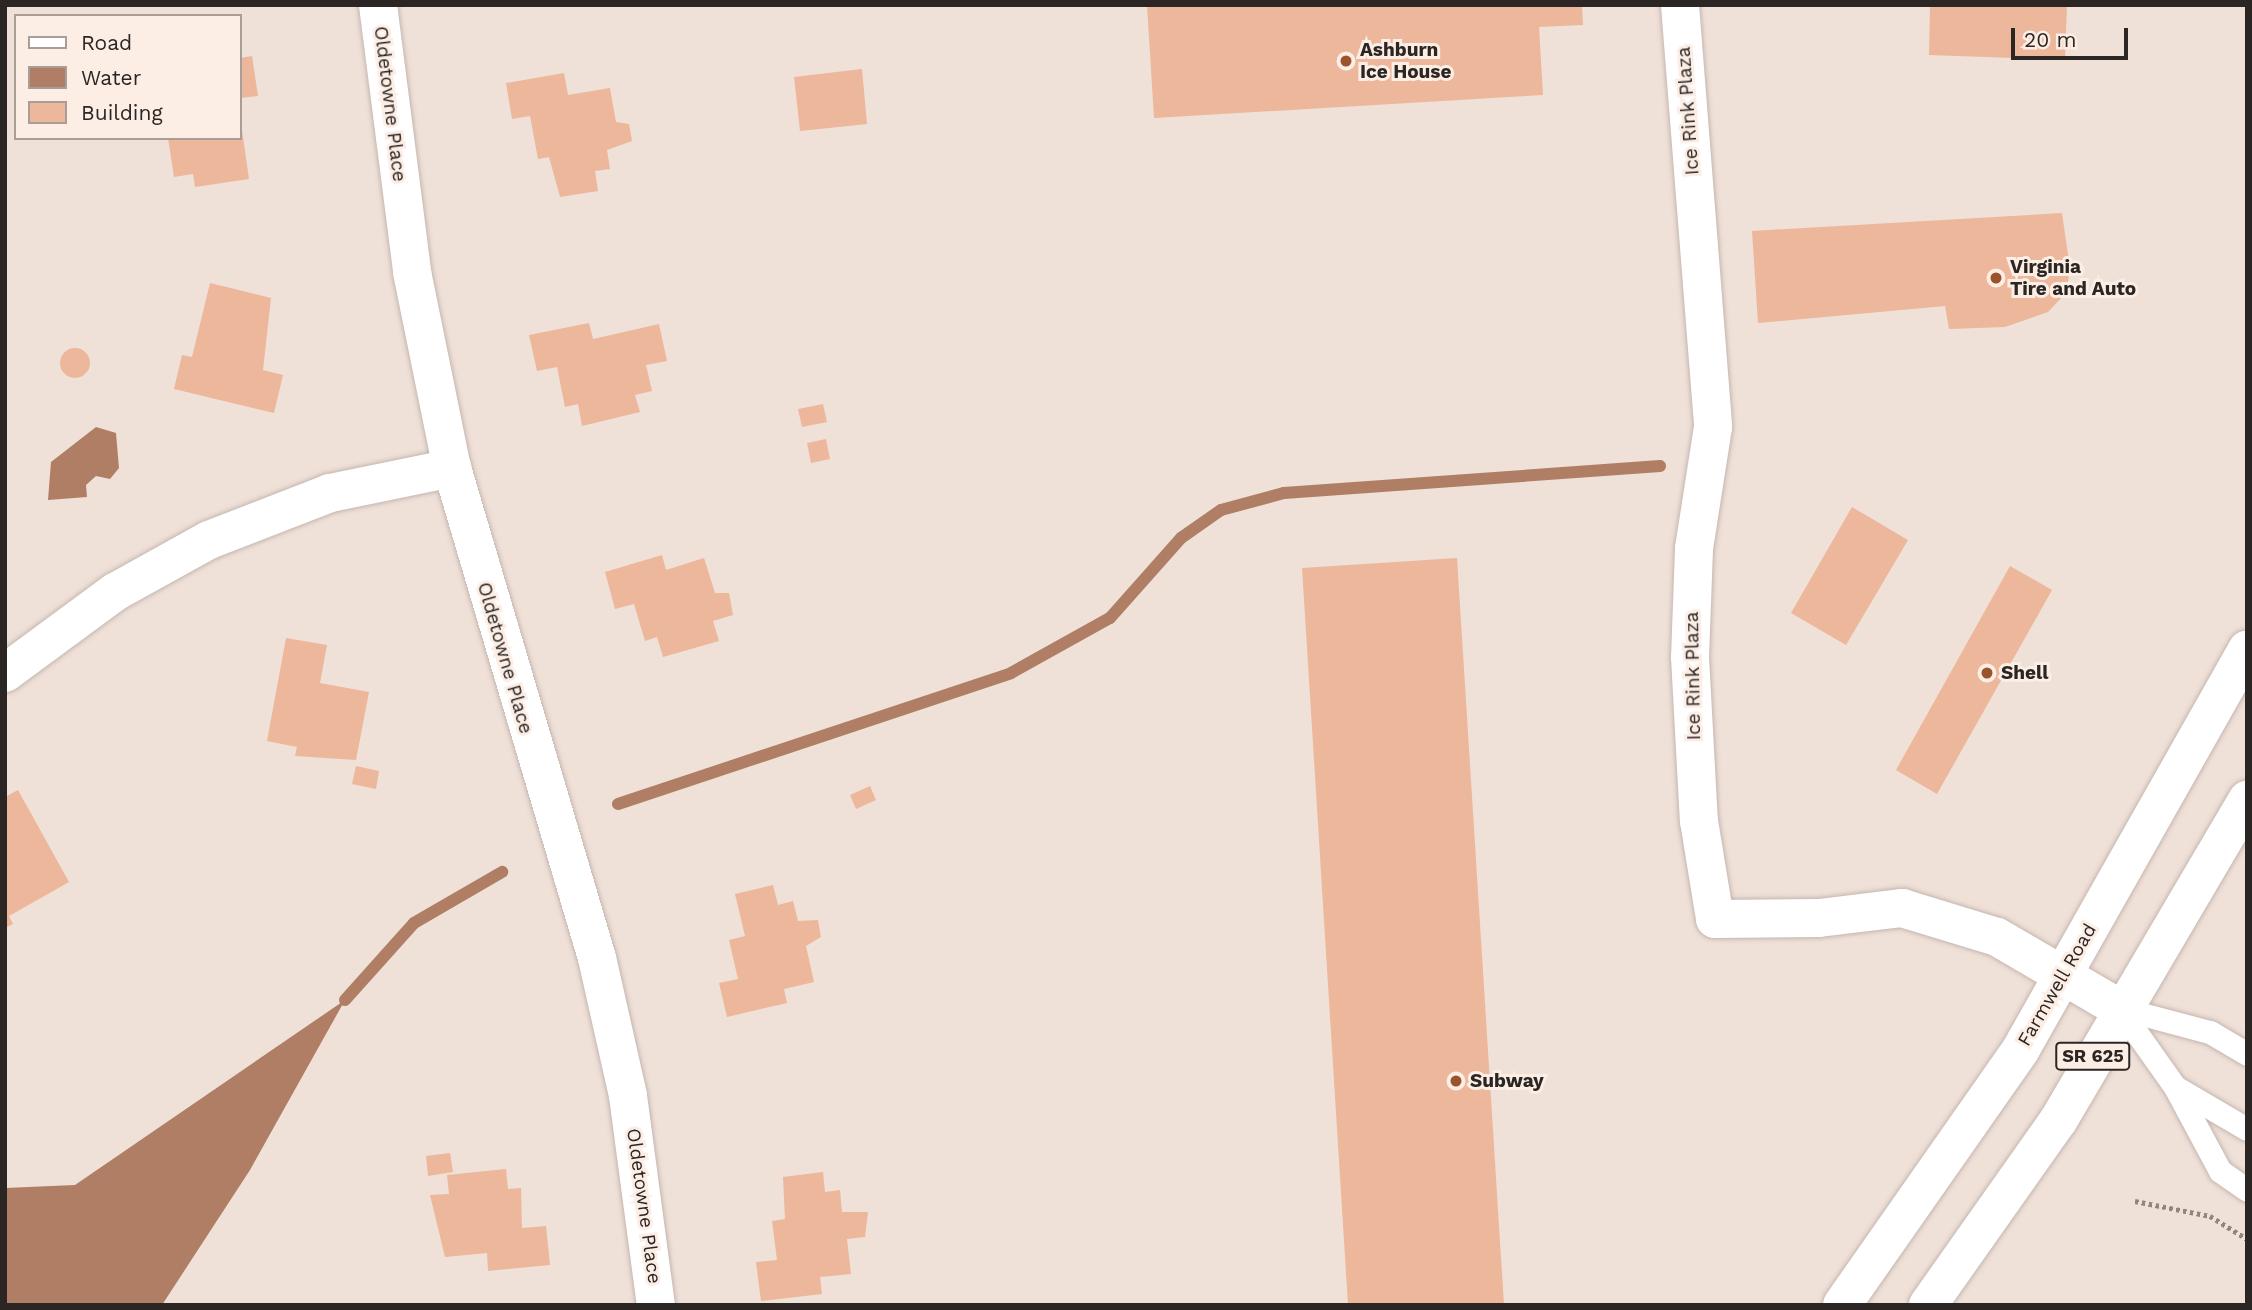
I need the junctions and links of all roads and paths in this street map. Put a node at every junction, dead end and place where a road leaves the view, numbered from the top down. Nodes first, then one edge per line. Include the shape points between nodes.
1 (378, 5) edge
2 (1680, 5) edge
3 (452, 468) junction
4 (2247, 650) edge
5 (5, 673) edge
6 (2247, 800) edge
7 (2059, 975) junction
8 (2119, 1009) junction
9 (2247, 1054) edge
10 (2175, 1087) junction
11 (2247, 1129) edge
12 (2247, 1190) edge
13 (2134, 1201) dead end
14 (2247, 1239) edge
15 (656, 1305) edge
16 (1842, 1305) edge
17 (1928, 1305) edge

1 - 3 street, Oldetowne Place via 412,272
2 - 7 street, Ice Rink Plaza via 1713,428 1694,549 1689,657 1699,821 1715,919 1819,918 1902,908 1997,937
3 - 5 street via 330,494 209,540 115,592
3 - 15 street, Oldetowne Place via 503,657 597,958 628,1096
4 - 7 street, Farmwell Road / SR 625
6 - 8 street, SR 625
7 - 8 street, Ice Rink Plaza
7 - 16 street, Farmwell Road / SR 625 via 2021,1049
8 - 9 lane via 2210,1032
8 - 10 lane
8 - 17 street, SR 625 via 2058,1121
10 - 11 lane
10 - 12 lane via 2220,1171
13 - 14 path via 2210,1216

